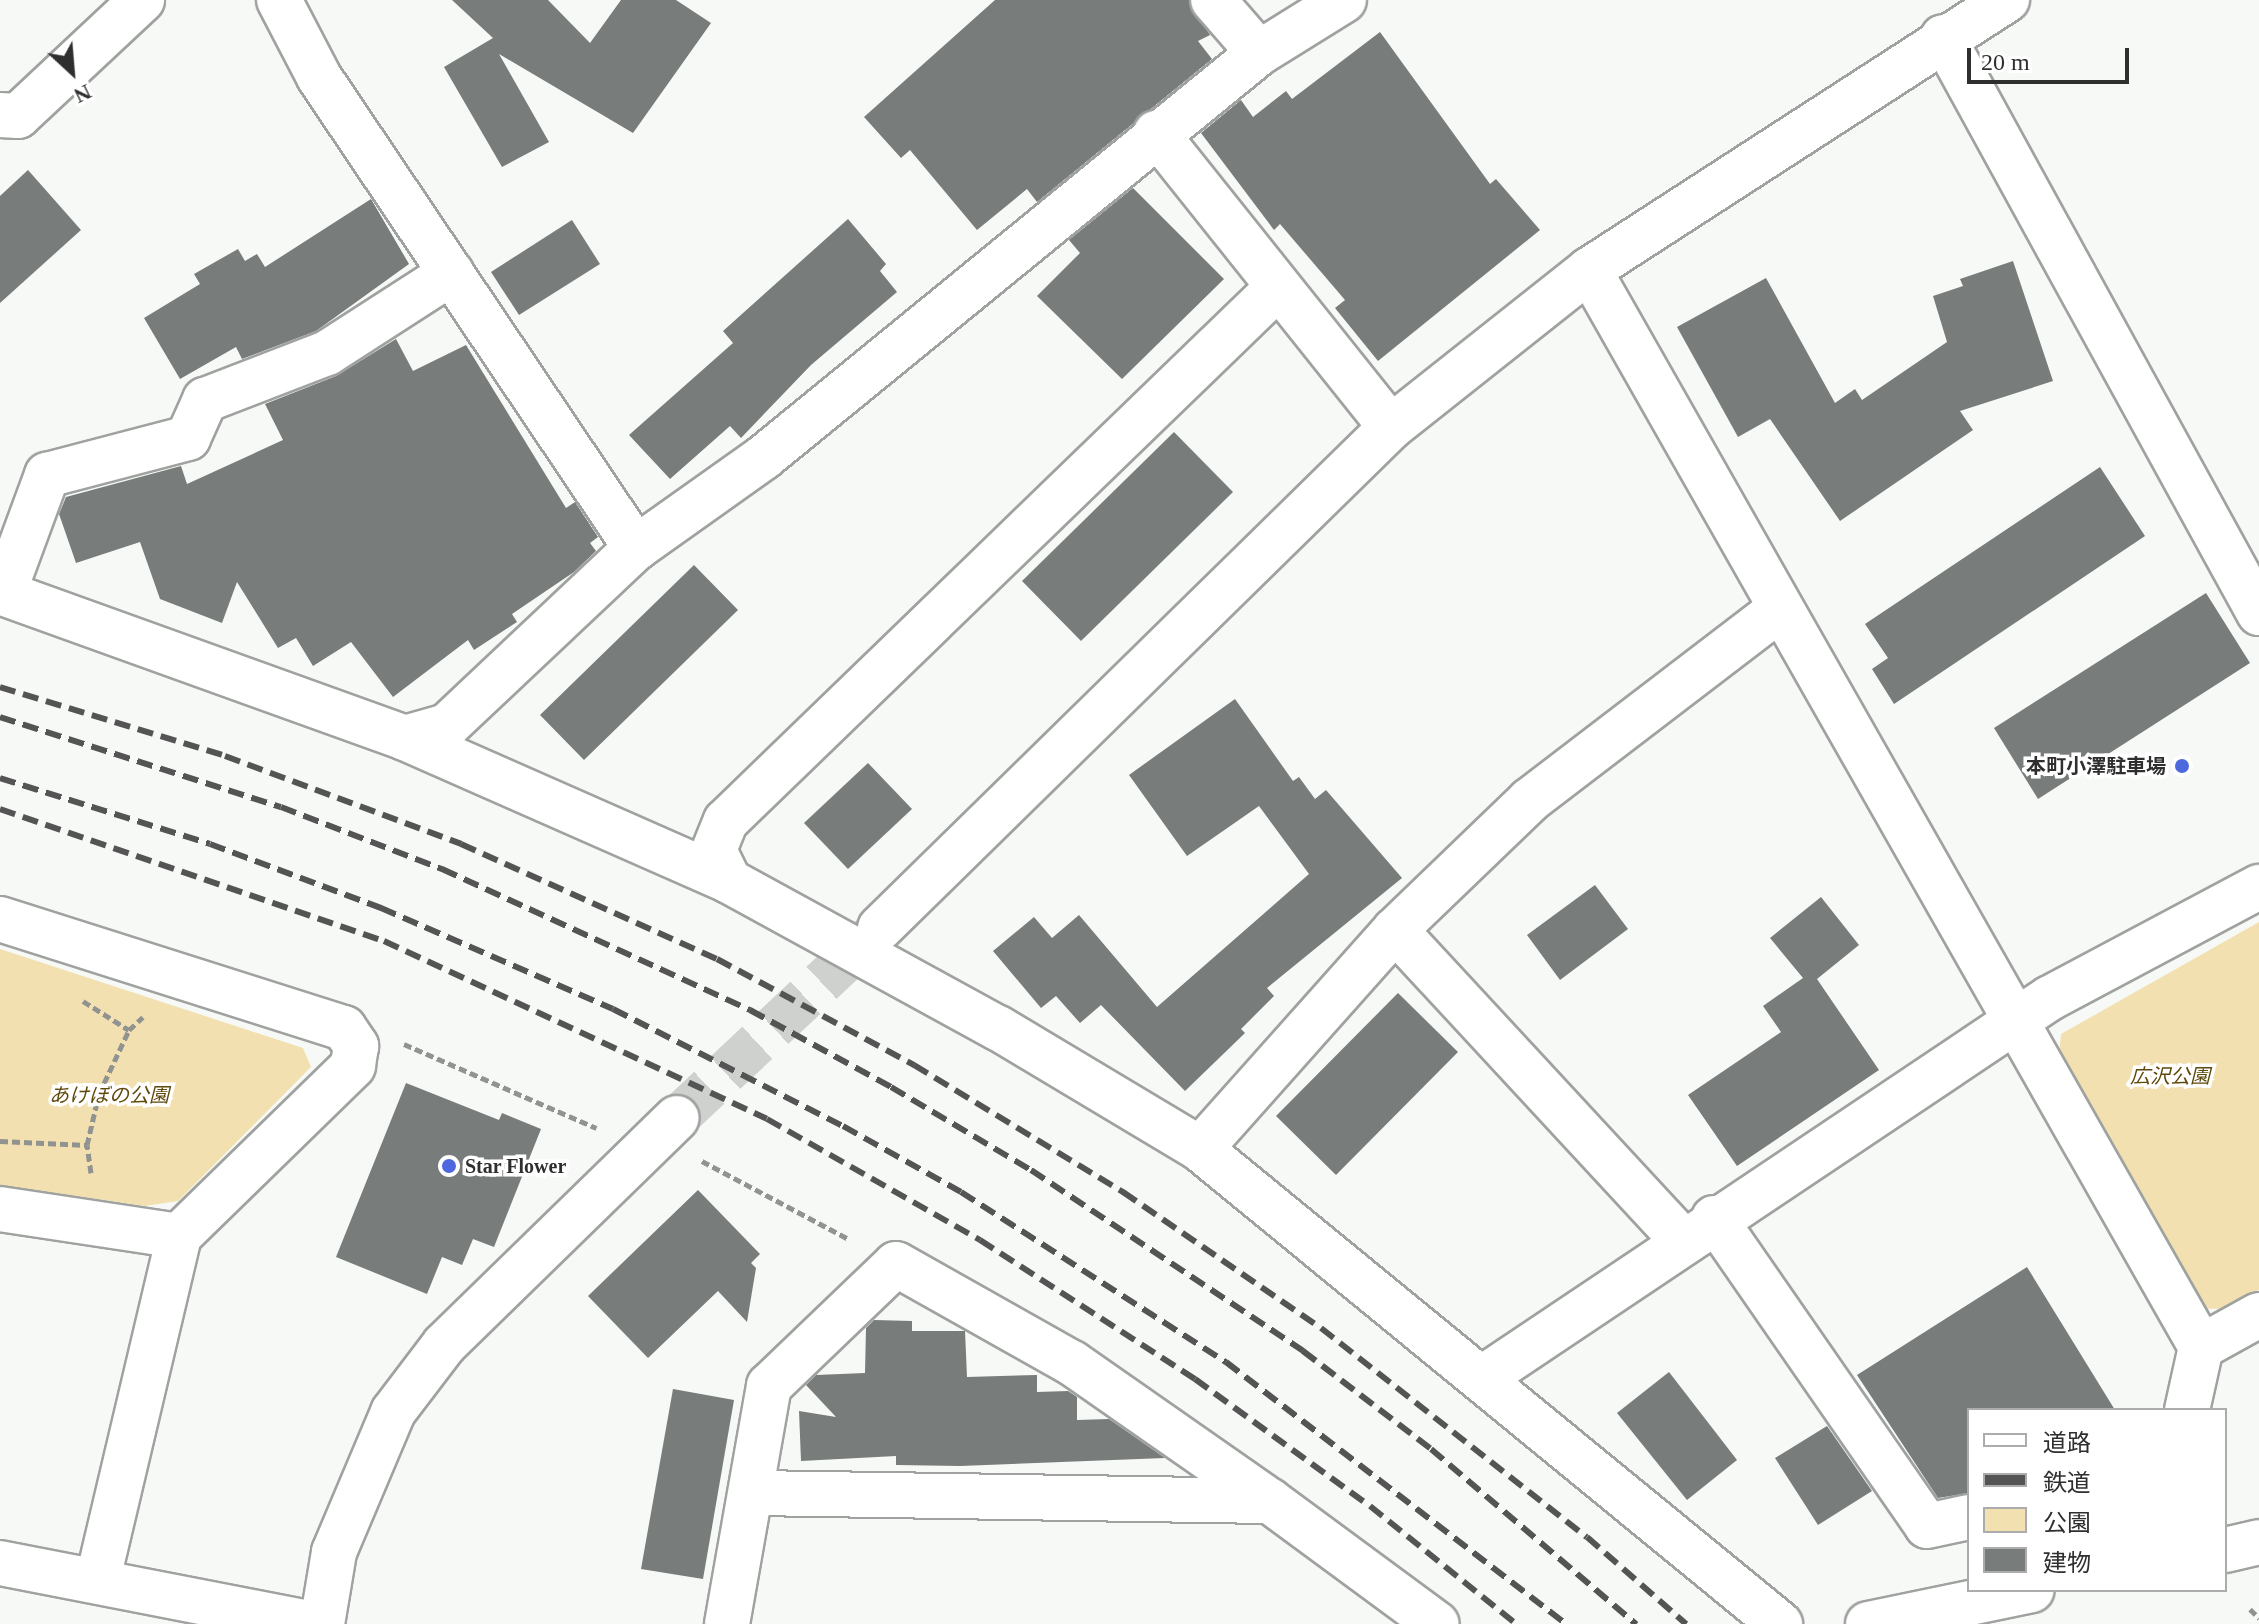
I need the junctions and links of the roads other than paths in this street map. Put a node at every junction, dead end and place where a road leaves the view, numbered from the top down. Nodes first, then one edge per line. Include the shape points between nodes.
1 (142, 0) edge
2 (279, 0) edge
3 (1213, 0) edge
4 (1344, 0) edge
5 (2007, 0) edge
6 (1943, 37) junction
7 (1259, 53) junction
8 (0, 115) edge
9 (1156, 133) junction
10 (1589, 270) junction
11 (451, 273) junction
12 (1277, 288) junction
13 (1391, 427) junction
14 (636, 548) junction
15 (2, 592) edge
16 (1780, 609) junction
17 (2259, 613) edge
18 (405, 738) junction
19 (729, 881) junction
20 (2259, 887) edge
21 (0, 919) edge
22 (880, 928) tunnel mouth
23 (1395, 930) junction
24 (2014, 1022) junction
25 (677, 1118) tunnel mouth
26 (1200, 1149) junction
27 (0, 1209) edge
28 (1698, 1229) junction
29 (179, 1236) junction
30 (2259, 1315) edge
31 (2201, 1347) junction
32 (1484, 1377) junction
33 (2187, 1408) edge
34 (753, 1493) junction
35 (1270, 1501) junction
36 (1967, 1517) edge
37 (2259, 1542) edge
38 (2227, 1550) edge
39 (0, 1563) edge
40 (98, 1578) junction
41 (2022, 1592) edge
42 (313, 1624) edge
43 (322, 1624) edge
44 (727, 1624) edge
45 (1437, 1624) edge
46 (1780, 1624) edge
47 (1868, 1624) edge

1 - 8 street via 18,116
2 - 11 street via 319,77
3 - 7 street
4 - 7 street
5 - 6 street
6 - 10 street
6 - 17 street
7 - 9 street
9 - 12 street
9 - 14 street via 764,457
10 - 13 street
10 - 16 street
11 - 14 street
11 - 15 street via 327,353 205,400 188,438 47,475
12 - 13 street
12 - 19 street via 726,821 714,850
13 - 22 street
14 - 18 street via 447,726
15 - 18 street
16 - 23 street via 1530,800
16 - 24 street
18 - 19 street
19 - 26 street via 998,1028
20 - 24 street
21 - 29 street via 344,1028 356,1046 353,1066
23 - 26 street
23 - 28 street
24 - 28 street
24 - 31 street
25 - 43 street via 444,1345 393,1412 334,1552
26 - 32 street
27 - 29 street
28 - 32 street
28 - 36 street via 1927,1526
29 - 40 street
30 - 31 street
31 - 33 street
32 - 46 street
34 - 35 street
34 - 35 street via 769,1386 896,1264 1072,1363
34 - 44 street
35 - 45 street
37 - 38 street
39 - 40 street
40 - 42 street
41 - 47 street

